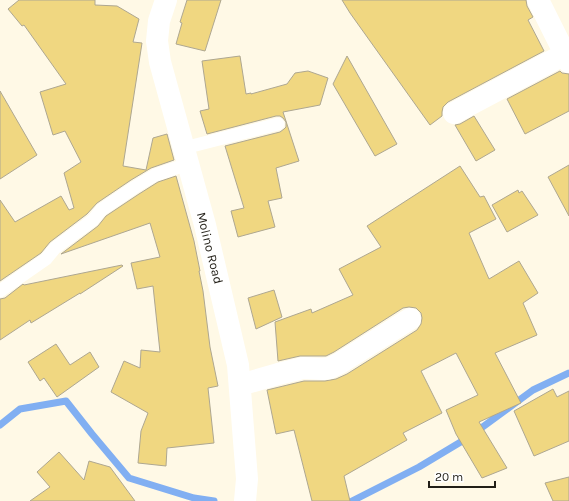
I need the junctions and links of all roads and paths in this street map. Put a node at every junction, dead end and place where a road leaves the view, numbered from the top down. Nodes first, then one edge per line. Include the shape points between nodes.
1 (166, 0) edge
2 (538, 0) edge
3 (567, 58) edge
4 (454, 113) dead end
5 (278, 124) dead end
6 (186, 156) junction
7 (0, 291) edge
8 (410, 319) dead end
9 (240, 385) junction
10 (245, 501) edge

1 - 6 main road, Molino Road via 159,21 157,41 160,62
2 - 3 main road
3 - 4 main road
5 - 6 lane
6 - 7 lane via 101,210 93,220 55,248 46,259
6 - 9 main road, Molino Road via 207,233 238,365
8 - 9 main road via 330,368 303,368
9 - 10 main road, Molino Road via 247,479

